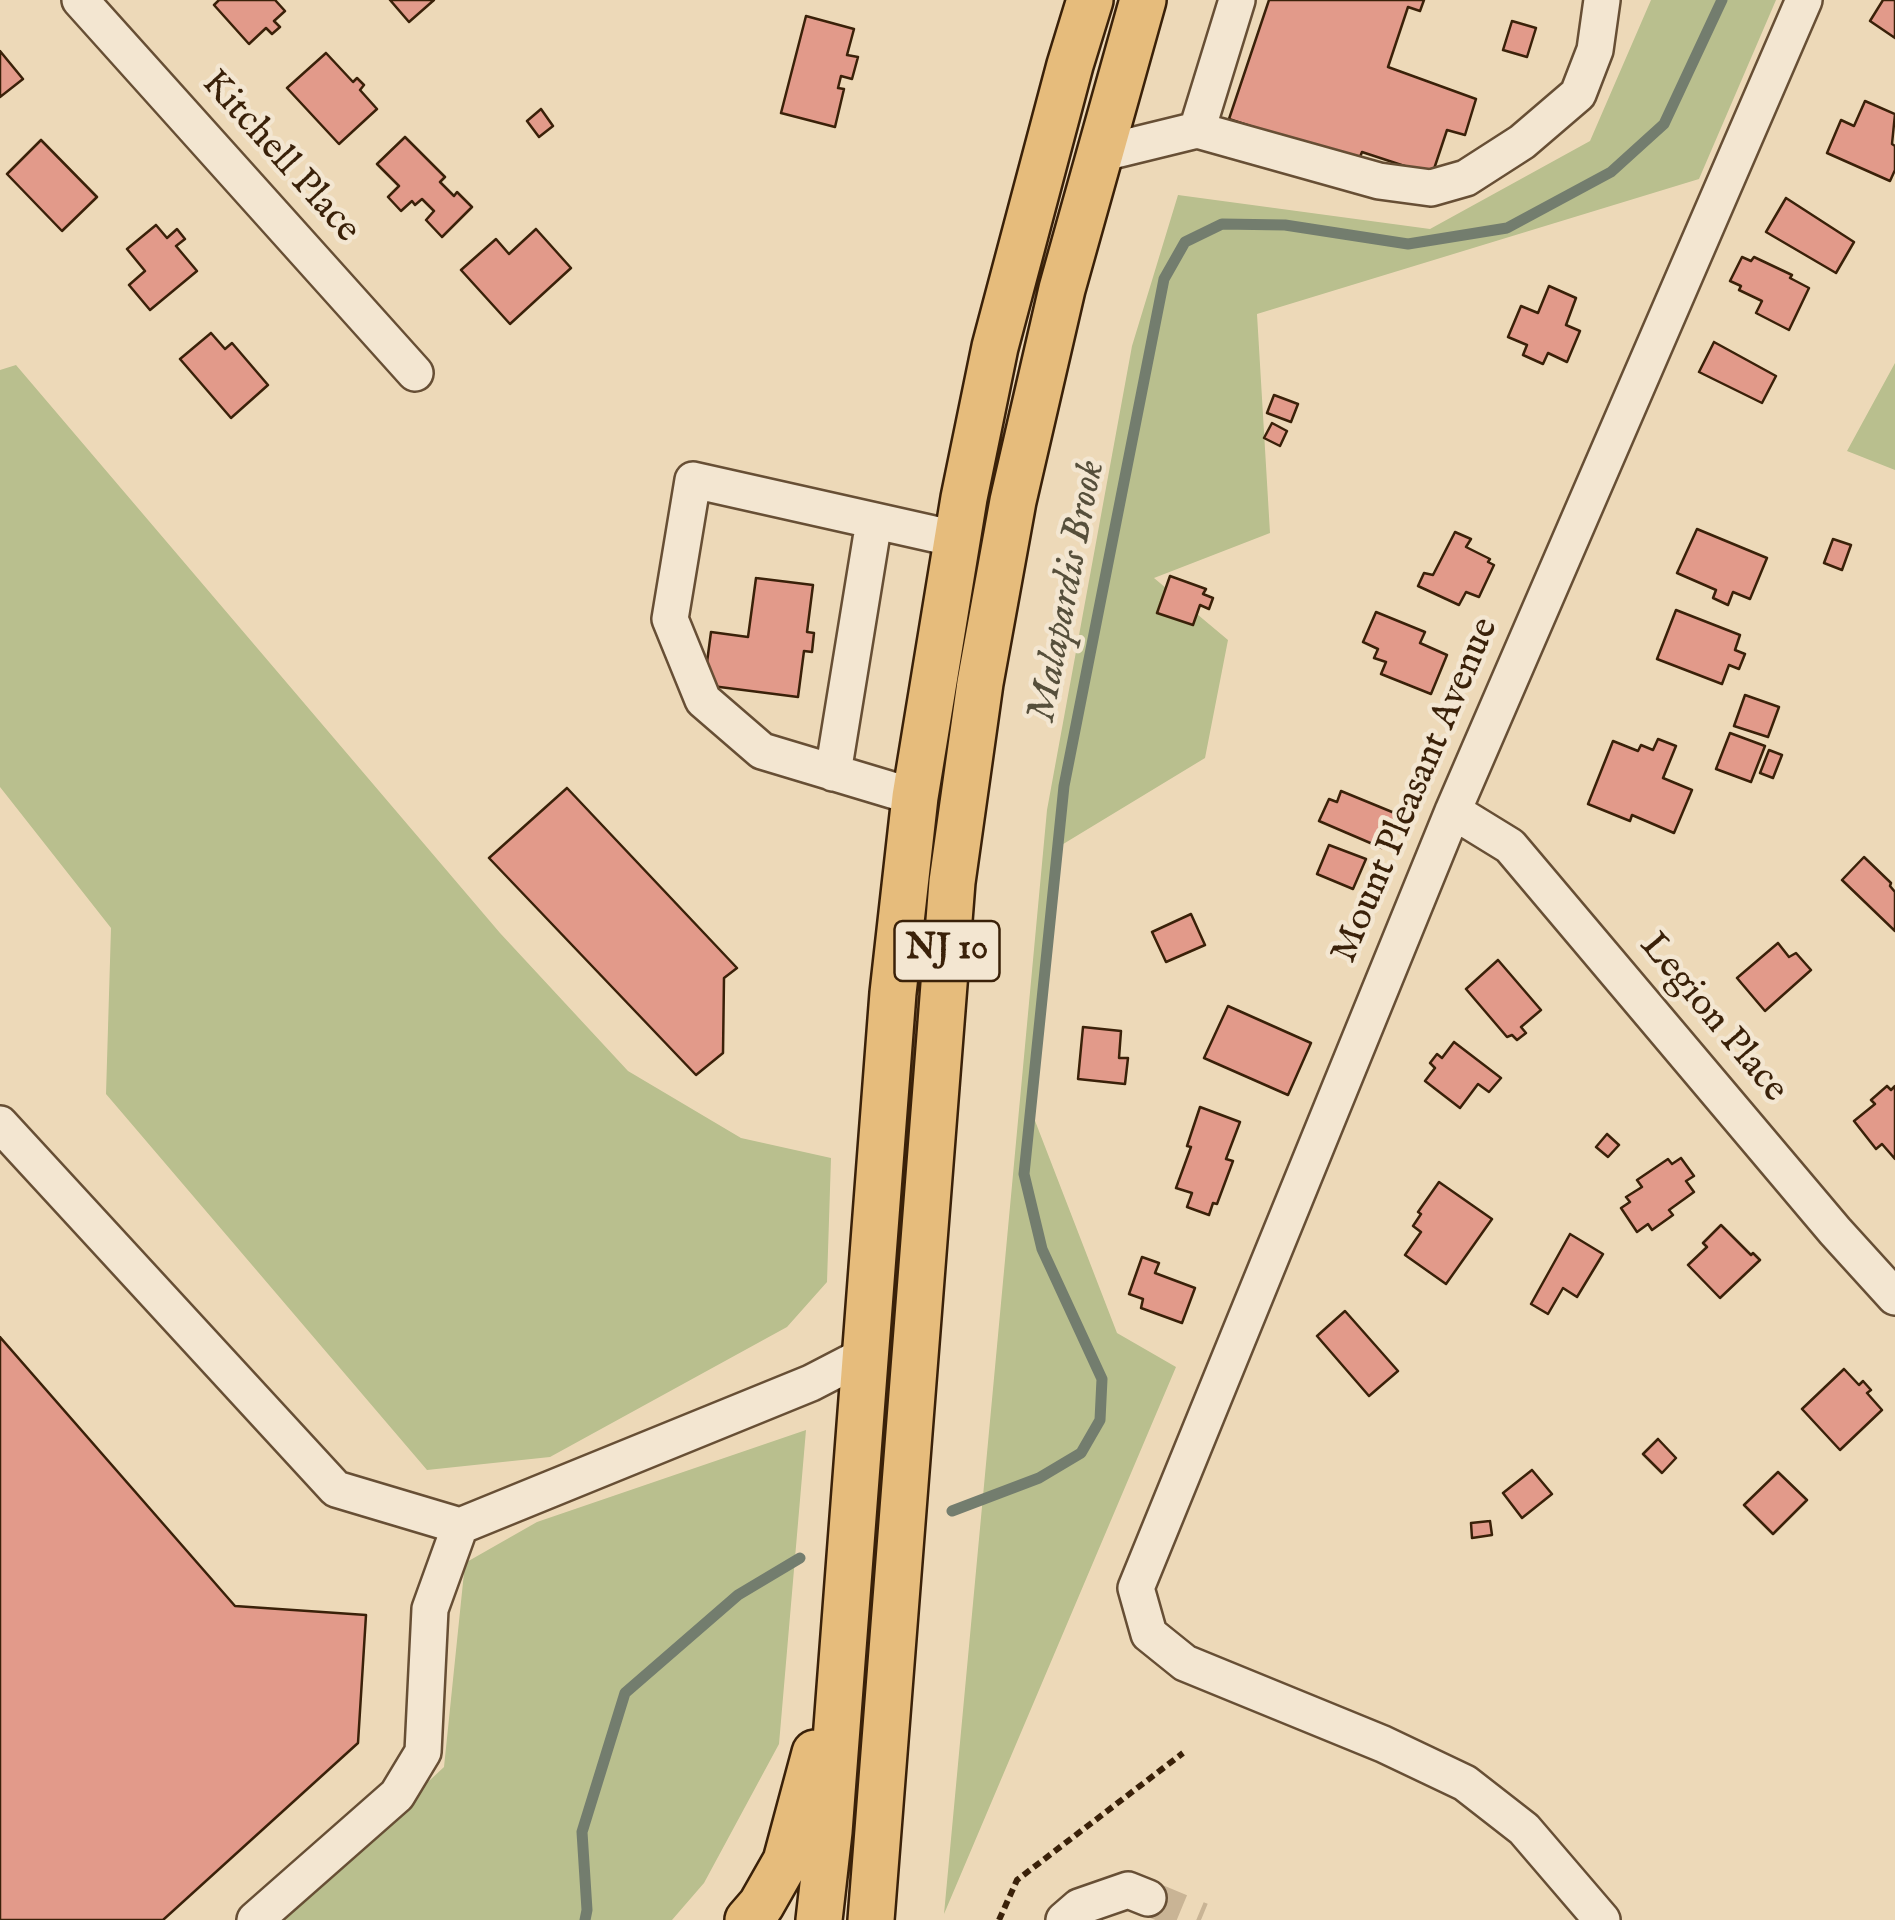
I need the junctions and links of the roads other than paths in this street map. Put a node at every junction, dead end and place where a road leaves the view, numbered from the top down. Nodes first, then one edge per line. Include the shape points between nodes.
1 (80, 0) edge
2 (1068, 0) edge
3 (1090, 0) edge
4 (1143, 0) edge
5 (1236, 0) edge
6 (1602, 0) edge
7 (1804, 0) edge
8 (1070, 64) junction
9 (1198, 130) junction
10 (1099, 154) junction
11 (416, 373) dead end
12 (874, 521) junction
13 (956, 540) junction
14 (833, 773) junction
15 (915, 797) junction
16 (1453, 811) junction
17 (0, 1124) edge
18 (1895, 1297) edge
19 (866, 1354) junction
20 (460, 1526) junction
21 (844, 1650) junction
22 (1148, 1898) tunnel mouth
23 (255, 1920) edge
24 (748, 1920) edge
25 (818, 1920) edge
26 (871, 1920) edge
27 (1064, 1920) edge
28 (1602, 1920) edge

1 - 11 street, Kitchell Place
2 - 8 main road
3 - 8 main road, NJ 10
4 - 10 main road, NJ 10
5 - 9 street
6 - 9 street via 1595,50 1578,94 1466,178 1430,188 1379,180
7 - 16 street, Mount Pleasant Avenue
8 - 13 main road, NJ 10 via 996,346
9 - 10 street
10 - 26 main road, NJ 10 via 1013,501 952,882
12 - 13 street
12 - 14 street
12 - 14 street via 693,480 670,619 703,700 762,752
13 - 15 main road, NJ 10
14 - 15 street
15 - 19 main road, NJ 10
16 - 18 street, Legion Place via 1510,846
16 - 28 street, Mount Pleasant Avenue via 1136,1588 1149,1634 1186,1663 1465,1783 1524,1828
17 - 20 street via 336,1489
19 - 20 street via 811,1383
19 - 21 main road, NJ 10
20 - 23 street via 430,1609 423,1752 397,1795
21 - 24 main road via 786,1861
21 - 25 main road, NJ 10
22 - 27 street via 1128,1890 1078,1906

